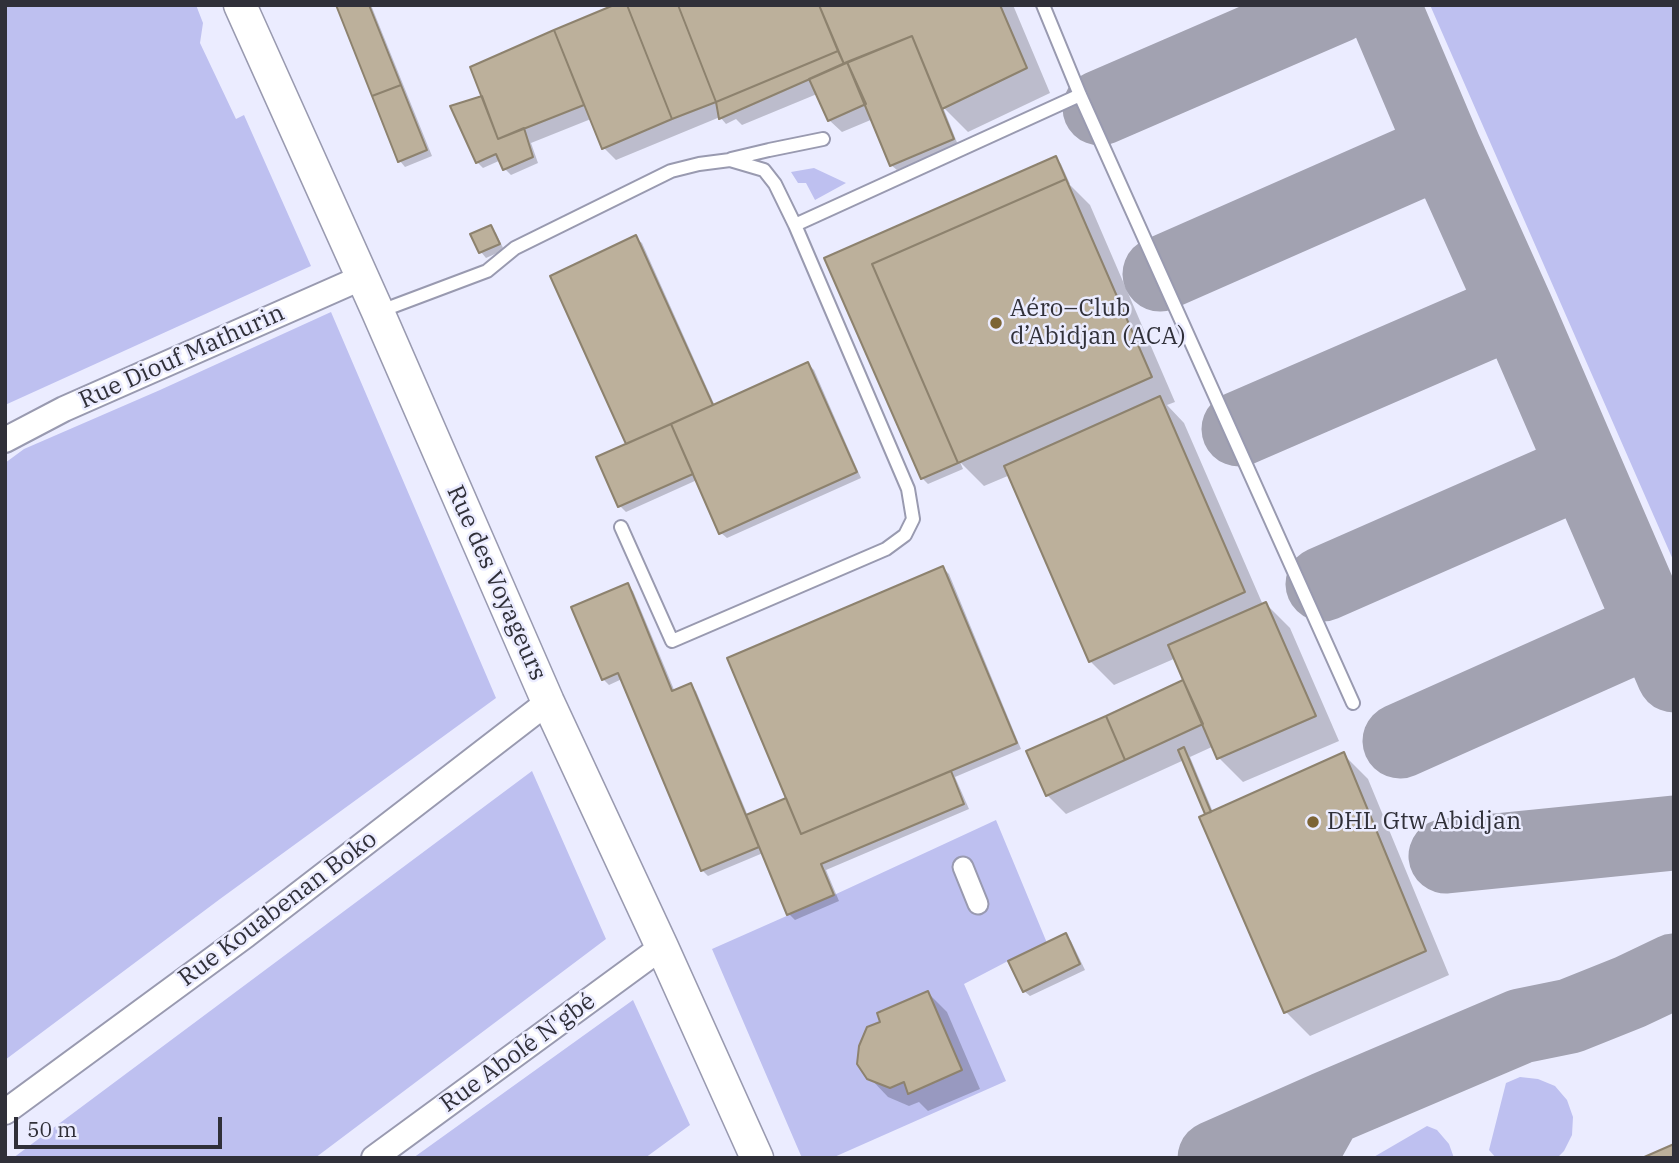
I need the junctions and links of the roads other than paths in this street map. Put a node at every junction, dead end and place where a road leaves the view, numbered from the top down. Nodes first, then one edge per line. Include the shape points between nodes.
1 (240, 5) edge
2 (1043, 5) edge
3 (1080, 95) junction
4 (824, 139) dead end
5 (730, 160) junction
6 (796, 225) junction
7 (361, 278) junction
8 (378, 312) junction
9 (5, 440) edge
10 (621, 527) dead end
11 (548, 702) junction
12 (1353, 703) dead end
13 (963, 867) dead end
14 (978, 904) dead end
15 (662, 947) junction
16 (5, 1112) edge
17 (374, 1158) edge
18 (757, 1158) edge

1 - 7 street, Rue des Voyageurs
2 - 3 lane
3 - 6 lane
3 - 12 lane
4 - 5 lane
5 - 6 lane via 764,170
5 - 8 lane via 671,171 515,248 487,271
6 - 10 lane via 908,489 913,519 905,535 886,550 672,641
7 - 8 street, Rue des Voyageurs
7 - 9 street, Rue Diouf Mathurin via 64,409
8 - 11 street, Rue des Voyageurs
11 - 15 street, Rue des Voyageurs
11 - 16 street, Rue Kouabenan Boko via 246,935
13 - 14 street
15 - 17 street, Rue Abolé N'gbé
15 - 18 street, Rue des Voyageurs

